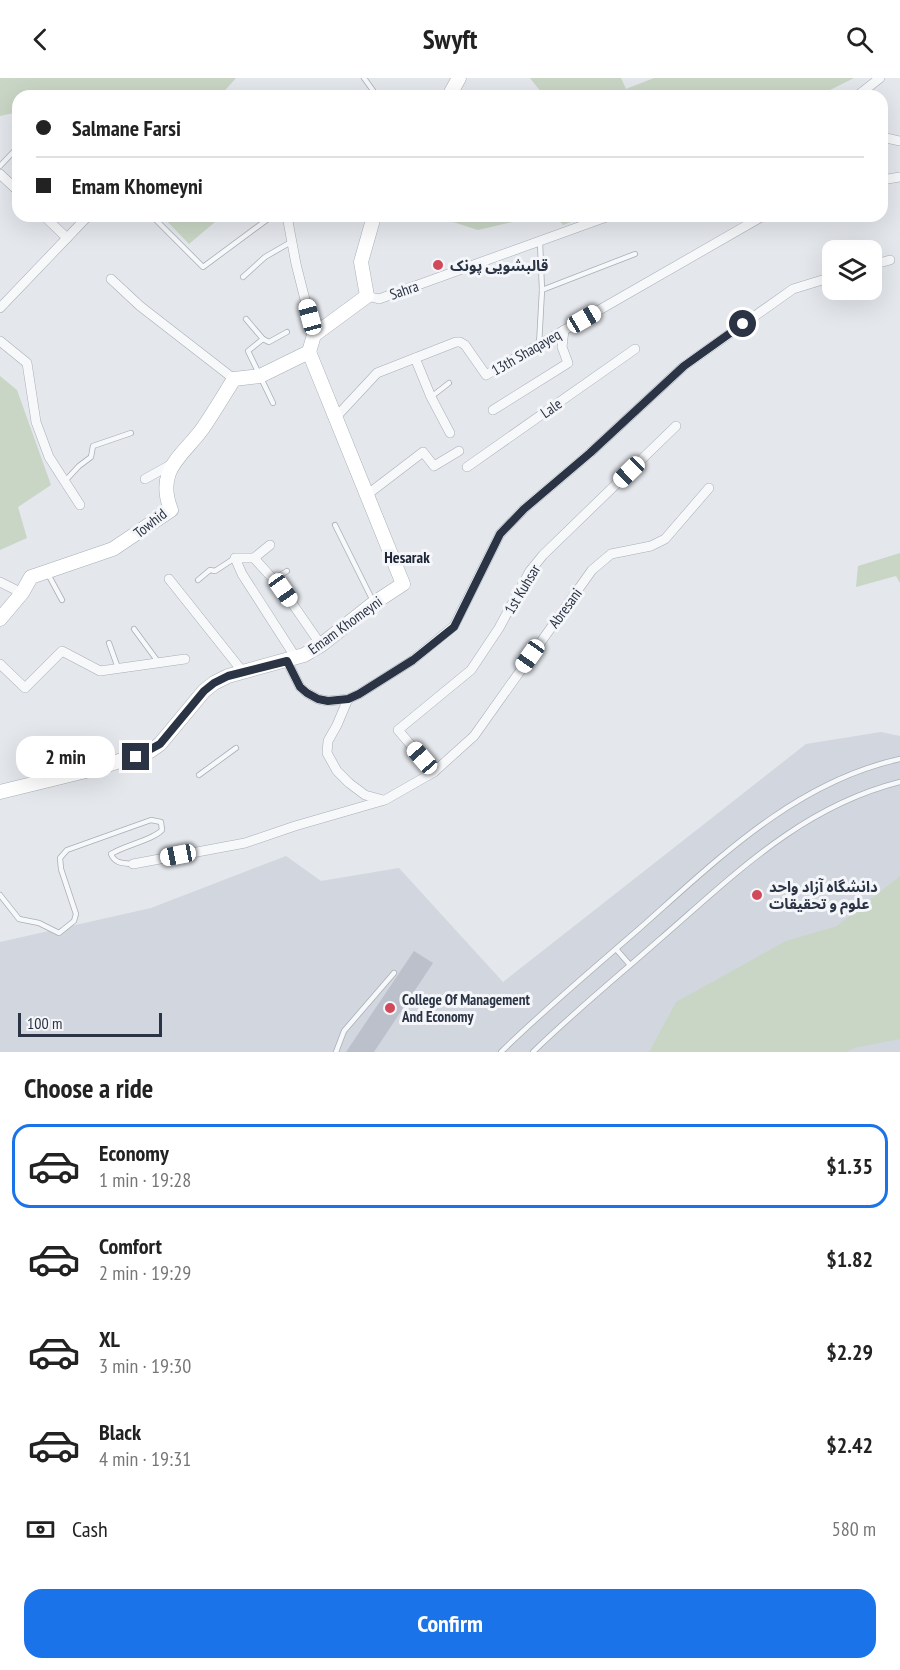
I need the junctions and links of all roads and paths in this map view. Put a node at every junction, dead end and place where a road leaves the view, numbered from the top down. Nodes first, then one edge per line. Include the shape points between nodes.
1 (363, 78) edge
2 (880, 78) edge
3 (372, 90) edge
4 (865, 90) edge
5 (12, 153) edge
6 (0, 166) edge
7 (0, 174) edge
8 (12, 185) edge
9 (50, 222) edge
10 (82, 222) edge
11 (159, 222) edge
12 (264, 222) edge
13 (288, 222) edge
14 (372, 222) edge
15 (593, 222) edge
16 (753, 222) edge
17 (67, 238) junction
18 (291, 241) junction
19 (540, 242) junction
20 (635, 254) dead end
21 (890, 260) dead end
22 (882, 262) edge
23 (243, 277) dead end
24 (111, 279) dead end
25 (822, 280) edge
26 (542, 290) junction
27 (367, 296) junction
28 (0, 308) edge
29 (246, 319) dead end
30 (564, 330) junction
31 (287, 332) dead end
32 (314, 335) junction
33 (263, 339) junction
34 (0, 341) edge
35 (539, 345) junction
36 (635, 349) dead end
37 (309, 352) junction
38 (415, 358) junction
39 (260, 376) junction
40 (234, 380) junction
41 (450, 383) dead end
42 (431, 397) junction
43 (273, 403) dead end
44 (493, 410) dead end
45 (336, 417) junction
46 (676, 426) dead end
47 (131, 433) dead end
48 (450, 433) dead end
49 (459, 450) dead end
50 (172, 464) junction
51 (467, 467) dead end
52 (145, 479) dead end
53 (64, 482) junction
54 (709, 488) dead end
55 (368, 494) junction
56 (80, 505) dead end
57 (335, 525) dead end
58 (270, 545) dead end
59 (235, 558) junction
60 (254, 558) junction
61 (287, 571) dead end
62 (47, 572) junction
63 (169, 579) dead end
64 (274, 579) junction
65 (198, 580) dead end
66 (0, 582) edge
67 (22, 593) junction
68 (62, 600) dead end
69 (374, 603) junction
70 (0, 619) edge
71 (134, 629) dead end
72 (109, 644) dead end
73 (321, 645) junction
74 (185, 659) dead end
75 (291, 659) junction
76 (159, 663) junction
77 (0, 664) edge
78 (118, 668) junction
79 (243, 672) junction
80 (348, 699) junction
81 (236, 748) dead end
82 (900, 759) edge
83 (434, 772) junction
84 (199, 775) dead end
85 (900, 782) edge
86 (0, 792) edge
87 (385, 800) junction
88 (133, 864) joint
89 (0, 896) edge
90 (616, 948) junction
91 (630, 965) junction
92 (394, 973) dead end
93 (336, 1052) edge
94 (501, 1052) edge
95 (533, 1052) edge

1 - 3 lane
2 - 4 street
5 - 6 lane
7 - 8 street
9 - 17 street
10 - 17 street
11 - 12 lane via 203,267
13 - 18 street
14 - 27 street via 361,262
15 - 19 street, Sahra
16 - 30 street, 13th Shaqayeq
17 - 28 street
18 - 23 lane
18 - 32 street
19 - 26 lane
19 - 27 street, Sahra via 379,299
20 - 26 lane
21 - 22 street
24 - 40 street
25 - 80 street via 793,289 684,366 500,534 454,627 372,688
26 - 35 lane
27 - 32 street
29 - 33 lane
30 - 35 street, 13th Shaqayeq
30 - 44 street via 562,347 568,363
31 - 33 lane via 269,342
32 - 37 street
33 - 39 lane via 248,351
34 - 53 street via 27,363 36,422 49,457
35 - 38 street, 13th Shaqayeq via 486,375 460,342
36 - 51 street, Lale
37 - 39 street
37 - 45 street, Emam Khomeyni
38 - 42 street
38 - 45 street, 13th Shaqayeq via 377,373
39 - 40 street
39 - 43 lane
40 - 50 street, Towhid via 202,429
41 - 42 lane
42 - 48 street
45 - 55 street, Emam Khomeyni
46 - 83 street, 1st Kuhsar via 543,555 471,670 398,730
47 - 53 lane via 93,446 91,457
49 - 55 street via 434,466 423,452
50 - 52 street
50 - 62 street, Towhid via 165,488 171,510 113,549
53 - 56 street
54 - 83 street, Abresani via 665,539 611,554 592,570 474,736
55 - 69 street, Emam Khomeyni via 403,584
57 - 69 lane
58 - 60 street
59 - 60 street
59 - 65 lane
59 - 75 street
60 - 64 street
61 - 64 lane
62 - 67 street, Towhid via 31,577
62 - 68 lane
63 - 79 street
64 - 73 street
66 - 67 street
67 - 70 street, Towhid
69 - 73 street, Emam Khomeyni
71 - 76 lane
72 - 78 lane
73 - 75 street, Emam Khomeyni
74 - 76 street
75 - 79 street, Emam Khomeyni
75 - 80 street via 300,687 307,693 328,701
76 - 78 street
77 - 78 street via 25,688 62,651 100,671
79 - 86 street, Emam Khomeyni via 204,691 150,751
80 - 87 street via 328,741 327,753 349,783 365,795
81 - 84 lane
82 - 90 lane via 824,787 776,813
83 - 87 street, Abresani
85 - 91 lane via 833,806 788,832
87 - 88 street, Abresani via 245,843
88 - 89 lane via 119,863 111,854 157,835 162,830 160,822 151,820 67,850 60,858 61,869 76,914 74,921 58,933 39,923 18,919
90 - 91 lane
90 - 94 lane
91 - 95 lane
92 - 93 lane via 344,1031

